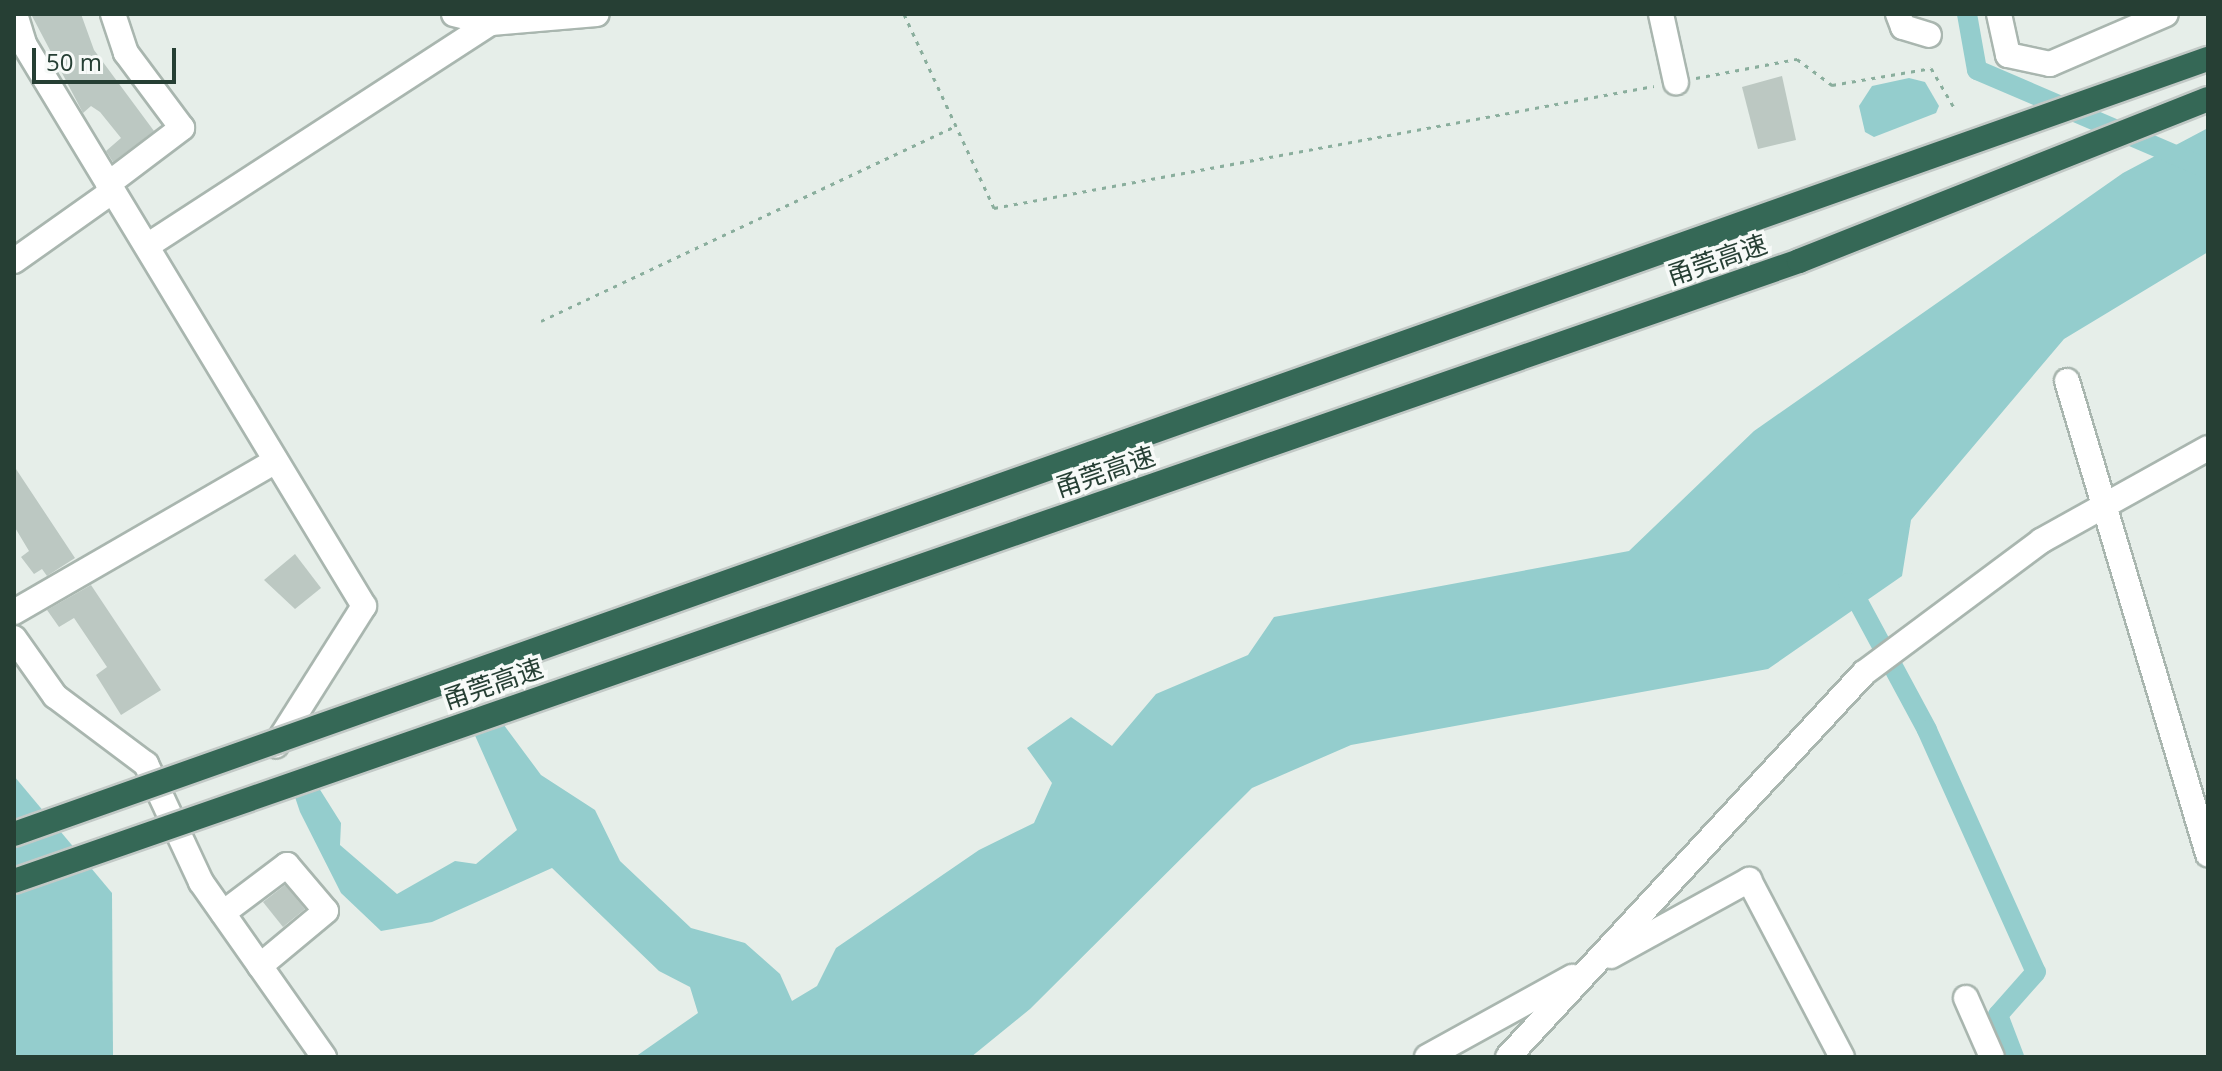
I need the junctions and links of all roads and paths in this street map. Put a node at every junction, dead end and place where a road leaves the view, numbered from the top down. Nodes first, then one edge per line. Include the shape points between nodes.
1 (15, 14) edge
2 (113, 14) edge
3 (454, 14) edge
4 (597, 14) edge
5 (904, 14) edge
6 (1661, 14) edge
7 (1898, 14) edge
8 (1999, 14) edge
9 (2166, 14) edge
10 (2132, 20) edge
11 (491, 23) junction
12 (1929, 35) dead end
13 (19, 46) edge
14 (2208, 59) edge
15 (1676, 82) junction
16 (2208, 99) edge
17 (1955, 109) dead end
18 (956, 126) junction
19 (110, 187) junction
20 (147, 246) junction
21 (14, 261) edge
22 (541, 321) dead end
23 (2067, 381) dead end
24 (2208, 448) edge
25 (276, 461) junction
26 (2104, 506) junction
27 (14, 612) edge
28 (14, 638) edge
29 (276, 745) junction
30 (14, 834) edge
31 (2208, 854) edge
32 (14, 881) edge
33 (223, 913) junction
34 (260, 966) junction
35 (1592, 966) junction
36 (1966, 998) dead end
37 (324, 1057) edge
38 (1427, 1057) edge
39 (1508, 1057) edge
40 (1842, 1057) edge
41 (1992, 1057) edge

1 - 13 street
2 - 19 street via 126,53 182,128
3 - 11 street
4 - 11 street
5 - 18 path
6 - 15 street
7 - 12 street via 1903,27
8 - 10 street via 2008,55 2050,64
9 - 10 street
11 - 20 street
13 - 19 street
14 - 29 highway, 甬莞高速, bridge
15 - 17 path via 1797,59 1832,85 1931,68
15 - 18 path via 994,208
16 - 32 highway, 甬莞高速, bridge via 1799,261
18 - 22 path
19 - 20 street
19 - 21 street
20 - 25 street
23 - 26 street
24 - 26 street
25 - 27 street
25 - 29 street via 364,606
26 - 31 street
26 - 35 street via 2041,541 1864,673
28 - 33 street via 55,696 146,764
29 - 30 highway, 甬莞高速, bridge
33 - 34 street
33 - 34 street via 287,865 326,911
34 - 37 street
35 - 38 street
35 - 39 street
35 - 40 street via 1749,880
36 - 41 street

